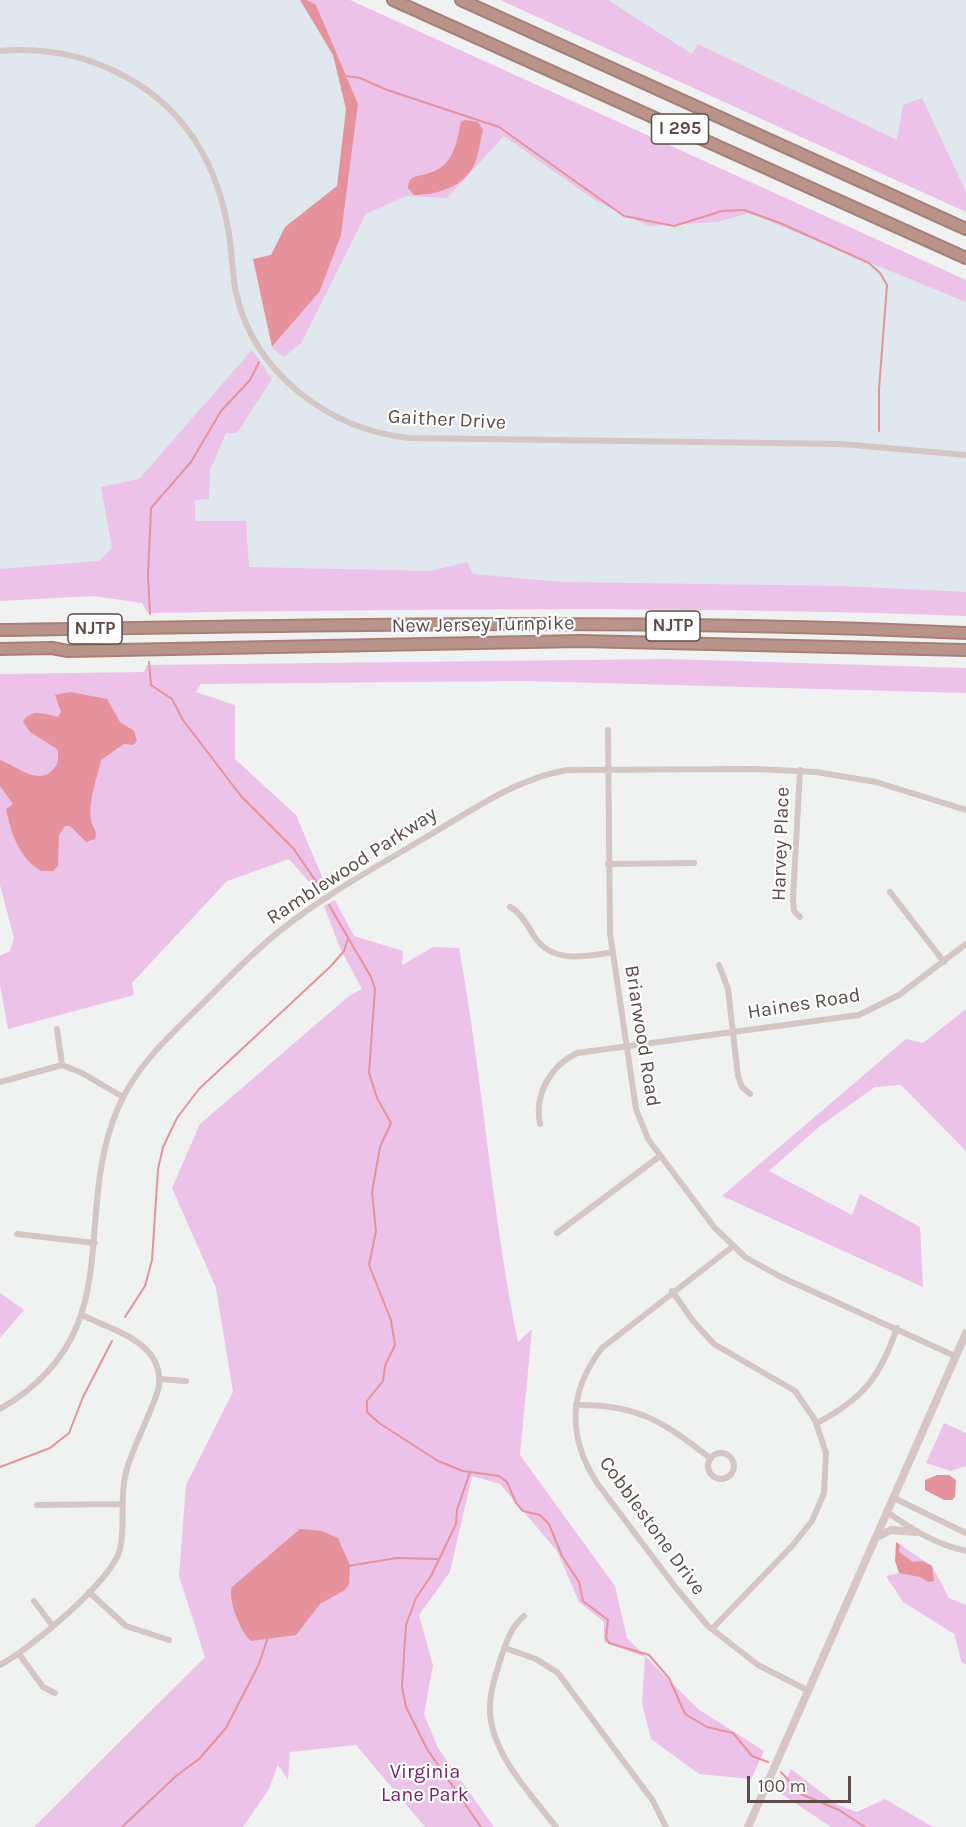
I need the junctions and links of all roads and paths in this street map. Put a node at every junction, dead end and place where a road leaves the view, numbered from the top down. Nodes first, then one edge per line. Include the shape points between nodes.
1 (393, 0) edge
2 (461, 0) edge
3 (0, 51) edge
4 (966, 229) edge
5 (966, 258) edge
6 (966, 455) edge
7 (3, 630) edge
8 (966, 633) edge
9 (0, 649) edge
10 (966, 650) edge
11 (68, 651) junction
12 (0, 655) edge
13 (608, 730) dead end
14 (609, 769) junction
15 (800, 770) junction
16 (966, 810) edge
17 (694, 863) dead end
18 (608, 864) junction
19 (890, 891) dead end
20 (510, 907) dead end
21 (800, 917) dead end
22 (966, 944) edge
23 (613, 952) junction
24 (944, 962) junction
25 (719, 965) dead end
26 (57, 1029) dead end
27 (733, 1032) junction
28 (626, 1045) junction
29 (62, 1065) junction
30 (0, 1082) edge
31 (750, 1094) dead end
32 (123, 1097) junction
33 (540, 1124) dead end
34 (660, 1156) junction
35 (557, 1233) dead end
36 (17, 1234) dead end
37 (95, 1243) junction
38 (732, 1247) junction
39 (672, 1291) junction
40 (82, 1315) junction
41 (897, 1328) junction
42 (966, 1333) edge
43 (956, 1356) junction
44 (160, 1379) junction
45 (186, 1381) dead end
46 (576, 1405) junction
47 (0, 1409) edge
48 (817, 1423) junction
49 (710, 1458) junction
50 (894, 1498) junction
51 (37, 1504) dead end
52 (121, 1504) junction
53 (887, 1512) junction
54 (916, 1532) junction
55 (966, 1533) edge
56 (875, 1539) junction
57 (966, 1551) edge
58 (89, 1592) junction
59 (34, 1601) dead end
60 (524, 1616) dead end
61 (52, 1625) junction
62 (712, 1629) junction
63 (169, 1640) dead end
64 (505, 1648) junction
65 (19, 1654) junction
66 (0, 1665) edge
67 (809, 1691) junction
68 (55, 1693) dead end
69 (556, 1827) edge
70 (666, 1827) edge
71 (748, 1827) edge

1 - 5 highway, I 295
2 - 4 highway, I 295
3 - 6 street, Gaither Drive via 47,50 88,59 138,83 178,116 209,160 218,184 236,291 253,336 294,389 322,410 353,425 380,434 424,439 826,444
7 - 8 highway, New Jersey Turnpike / NJTP via 602,625
9 - 11 highway, New Jersey Turnpike / NJTP
10 - 11 highway, New Jersey Turnpike / NJTP via 560,641
11 - 12 highway
13 - 14 street, Briarwood Road
14 - 15 street, Ramblewood Parkway
14 - 18 street, Briarwood Road
14 - 32 street, Ramblewood Parkway via 552,773 517,784 307,911 270,938 171,1034
15 - 16 street, Ramblewood Parkway via 876,782
15 - 21 street, Harvey Place via 793,898 794,911
17 - 18 street
18 - 23 street, Briarwood Road
19 - 24 street
20 - 23 street via 551,952 568,957
22 - 24 street, Haines Road
23 - 28 street, Briarwood Road
24 - 27 street, Haines Road via 889,1001 859,1015
25 - 27 street via 728,989
26 - 29 street
27 - 28 street, Haines Road
27 - 31 street via 740,1082
28 - 33 street, Haines Road via 577,1053 557,1066 542,1092
28 - 34 street, Briarwood Road via 639,1120
29 - 30 street
29 - 32 street
32 - 37 street, Ramblewood Parkway via 106,1148
34 - 35 street
34 - 38 street, Briarwood Road
36 - 37 street
37 - 40 street, Ramblewood Parkway
38 - 39 street, Cobblestone Drive
38 - 41 street, Briarwood Road via 772,1273
39 - 46 street, Cobblestone Drive via 602,1348 583,1376
39 - 48 street via 714,1344 788,1385
40 - 44 street via 141,1344 153,1356
40 - 47 street, Ramblewood Parkway via 64,1350 46,1373
41 - 43 street, Briarwood Road
41 - 48 street via 884,1362 865,1391
42 - 43 main road
43 - 50 main road
44 - 45 street
44 - 52 street via 128,1464
46 - 49 street via 648,1416
46 - 62 street, Cobblestone Drive via 576,1436 592,1474 676,1588
48 - 62 street via 827,1463 826,1483 817,1512 792,1546
49 - 49 street via 718,1453 727,1454 734,1465 732,1474 721,1480 713,1477 707,1466
50 - 53 main road
50 - 55 street
51 - 52 street
52 - 58 street via 122,1533 117,1559
53 - 54 street
53 - 56 main road
54 - 56 main road via 891,1530
54 - 57 street
56 - 67 main road
58 - 61 street
58 - 63 street via 126,1626
59 - 61 street
60 - 64 street
61 - 65 street
62 - 67 street, Cobblestone Drive via 758,1665
64 - 69 street via 491,1694 492,1730 510,1764
64 - 70 street via 536,1659 558,1673 653,1801
65 - 66 street
65 - 68 street via 43,1687
67 - 71 main road

